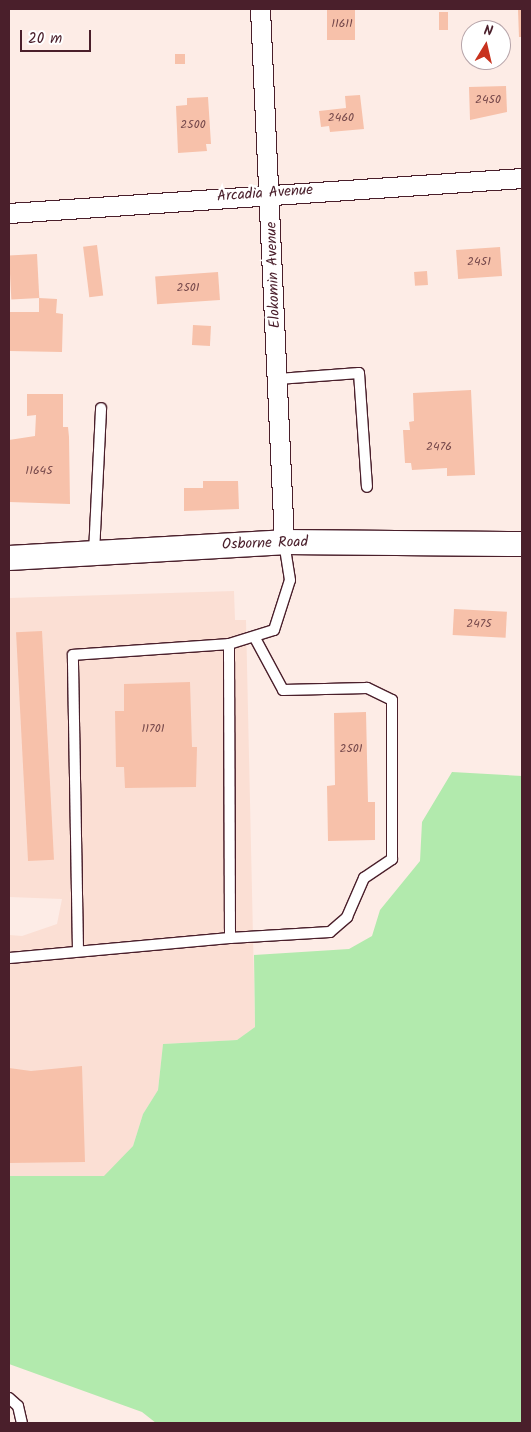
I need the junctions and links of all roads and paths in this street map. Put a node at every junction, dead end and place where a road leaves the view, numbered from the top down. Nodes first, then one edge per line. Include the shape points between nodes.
1 (260, 9) edge
2 (522, 178) edge
3 (270, 193) junction
4 (9, 213) edge
5 (278, 379) junction
6 (101, 408) dead end
7 (368, 487) dead end
8 (284, 542) junction
9 (522, 544) edge
10 (94, 553) junction
11 (9, 558) edge
12 (255, 638) junction
13 (229, 644) junction
14 (230, 938) junction
15 (78, 950) junction
16 (9, 958) edge
17 (9, 1398) edge
18 (22, 1423) edge

1 - 3 street, Elokomin Avenue
2 - 3 street, Arcadia Avenue
3 - 4 street, Arcadia Avenue
3 - 5 street, Elokomin Avenue
5 - 7 lane via 359,373
5 - 8 street, Elokomin Avenue
6 - 10 lane
8 - 9 street, Osborne Road
8 - 10 street, Osborne Road
8 - 12 lane via 290,580 287,602 274,630
10 - 11 street, Osborne Road
12 - 13 lane
12 - 14 lane via 283,690 366,688 392,700 392,859 364,878 347,917 330,932
13 - 14 lane
13 - 15 lane via 73,655
14 - 15 lane
15 - 16 lane
17 - 18 lane via 18,1406

